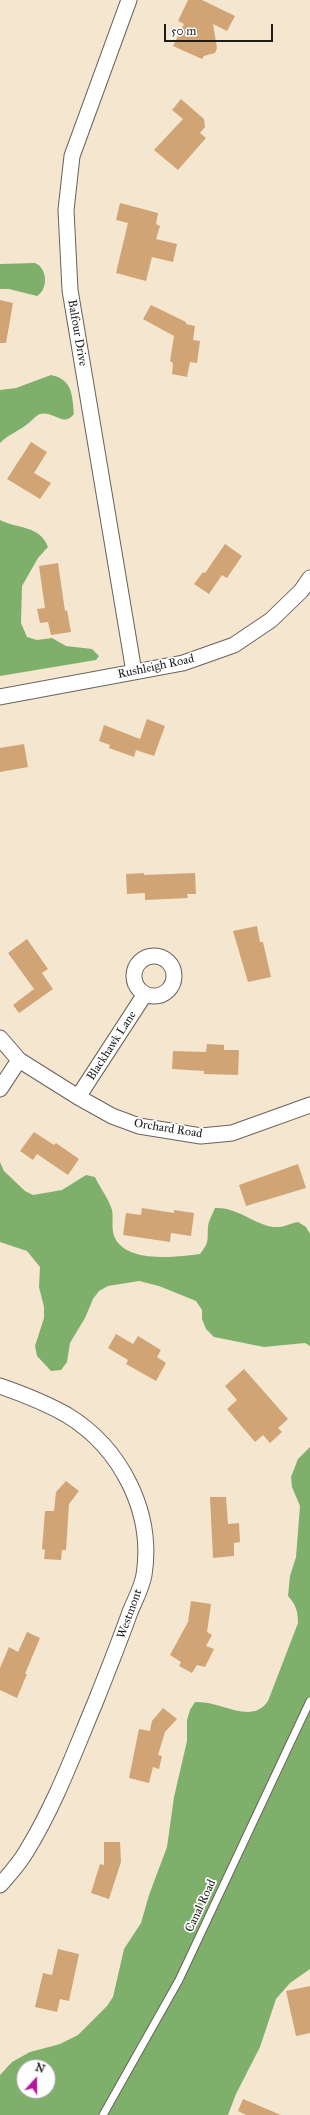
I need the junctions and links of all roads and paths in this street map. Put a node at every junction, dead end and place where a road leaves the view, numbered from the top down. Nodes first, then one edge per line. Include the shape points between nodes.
1 (129, 0) edge
2 (310, 578) edge
3 (134, 672) junction
4 (0, 697) edge
5 (145, 994) dead end
6 (0, 1038) edge
7 (20, 1060) junction
8 (0, 1089) edge
9 (78, 1097) junction
10 (310, 1105) edge
11 (0, 1386) edge
12 (310, 1701) edge
13 (0, 1886) edge
14 (102, 2115) edge

1 - 3 street, Balfour Drive via 72,156 66,210 70,290
2 - 3 street, Rushleigh Road via 301,591 271,620 234,644 183,664
3 - 4 street, Rushleigh Road
5 - 9 street, Blackhawk Lane
6 - 7 street, Orchard Road
7 - 8 street
7 - 9 street, Orchard Road
9 - 10 street, Orchard Road via 112,1116 139,1126 201,1136 232,1133
11 - 13 street, Westmont via 33,1398 68,1416 97,1437 118,1462 133,1489 145,1532 147,1552 144,1577 65,1774 26,1853
12 - 14 lane, Canal Road via 179,1980

